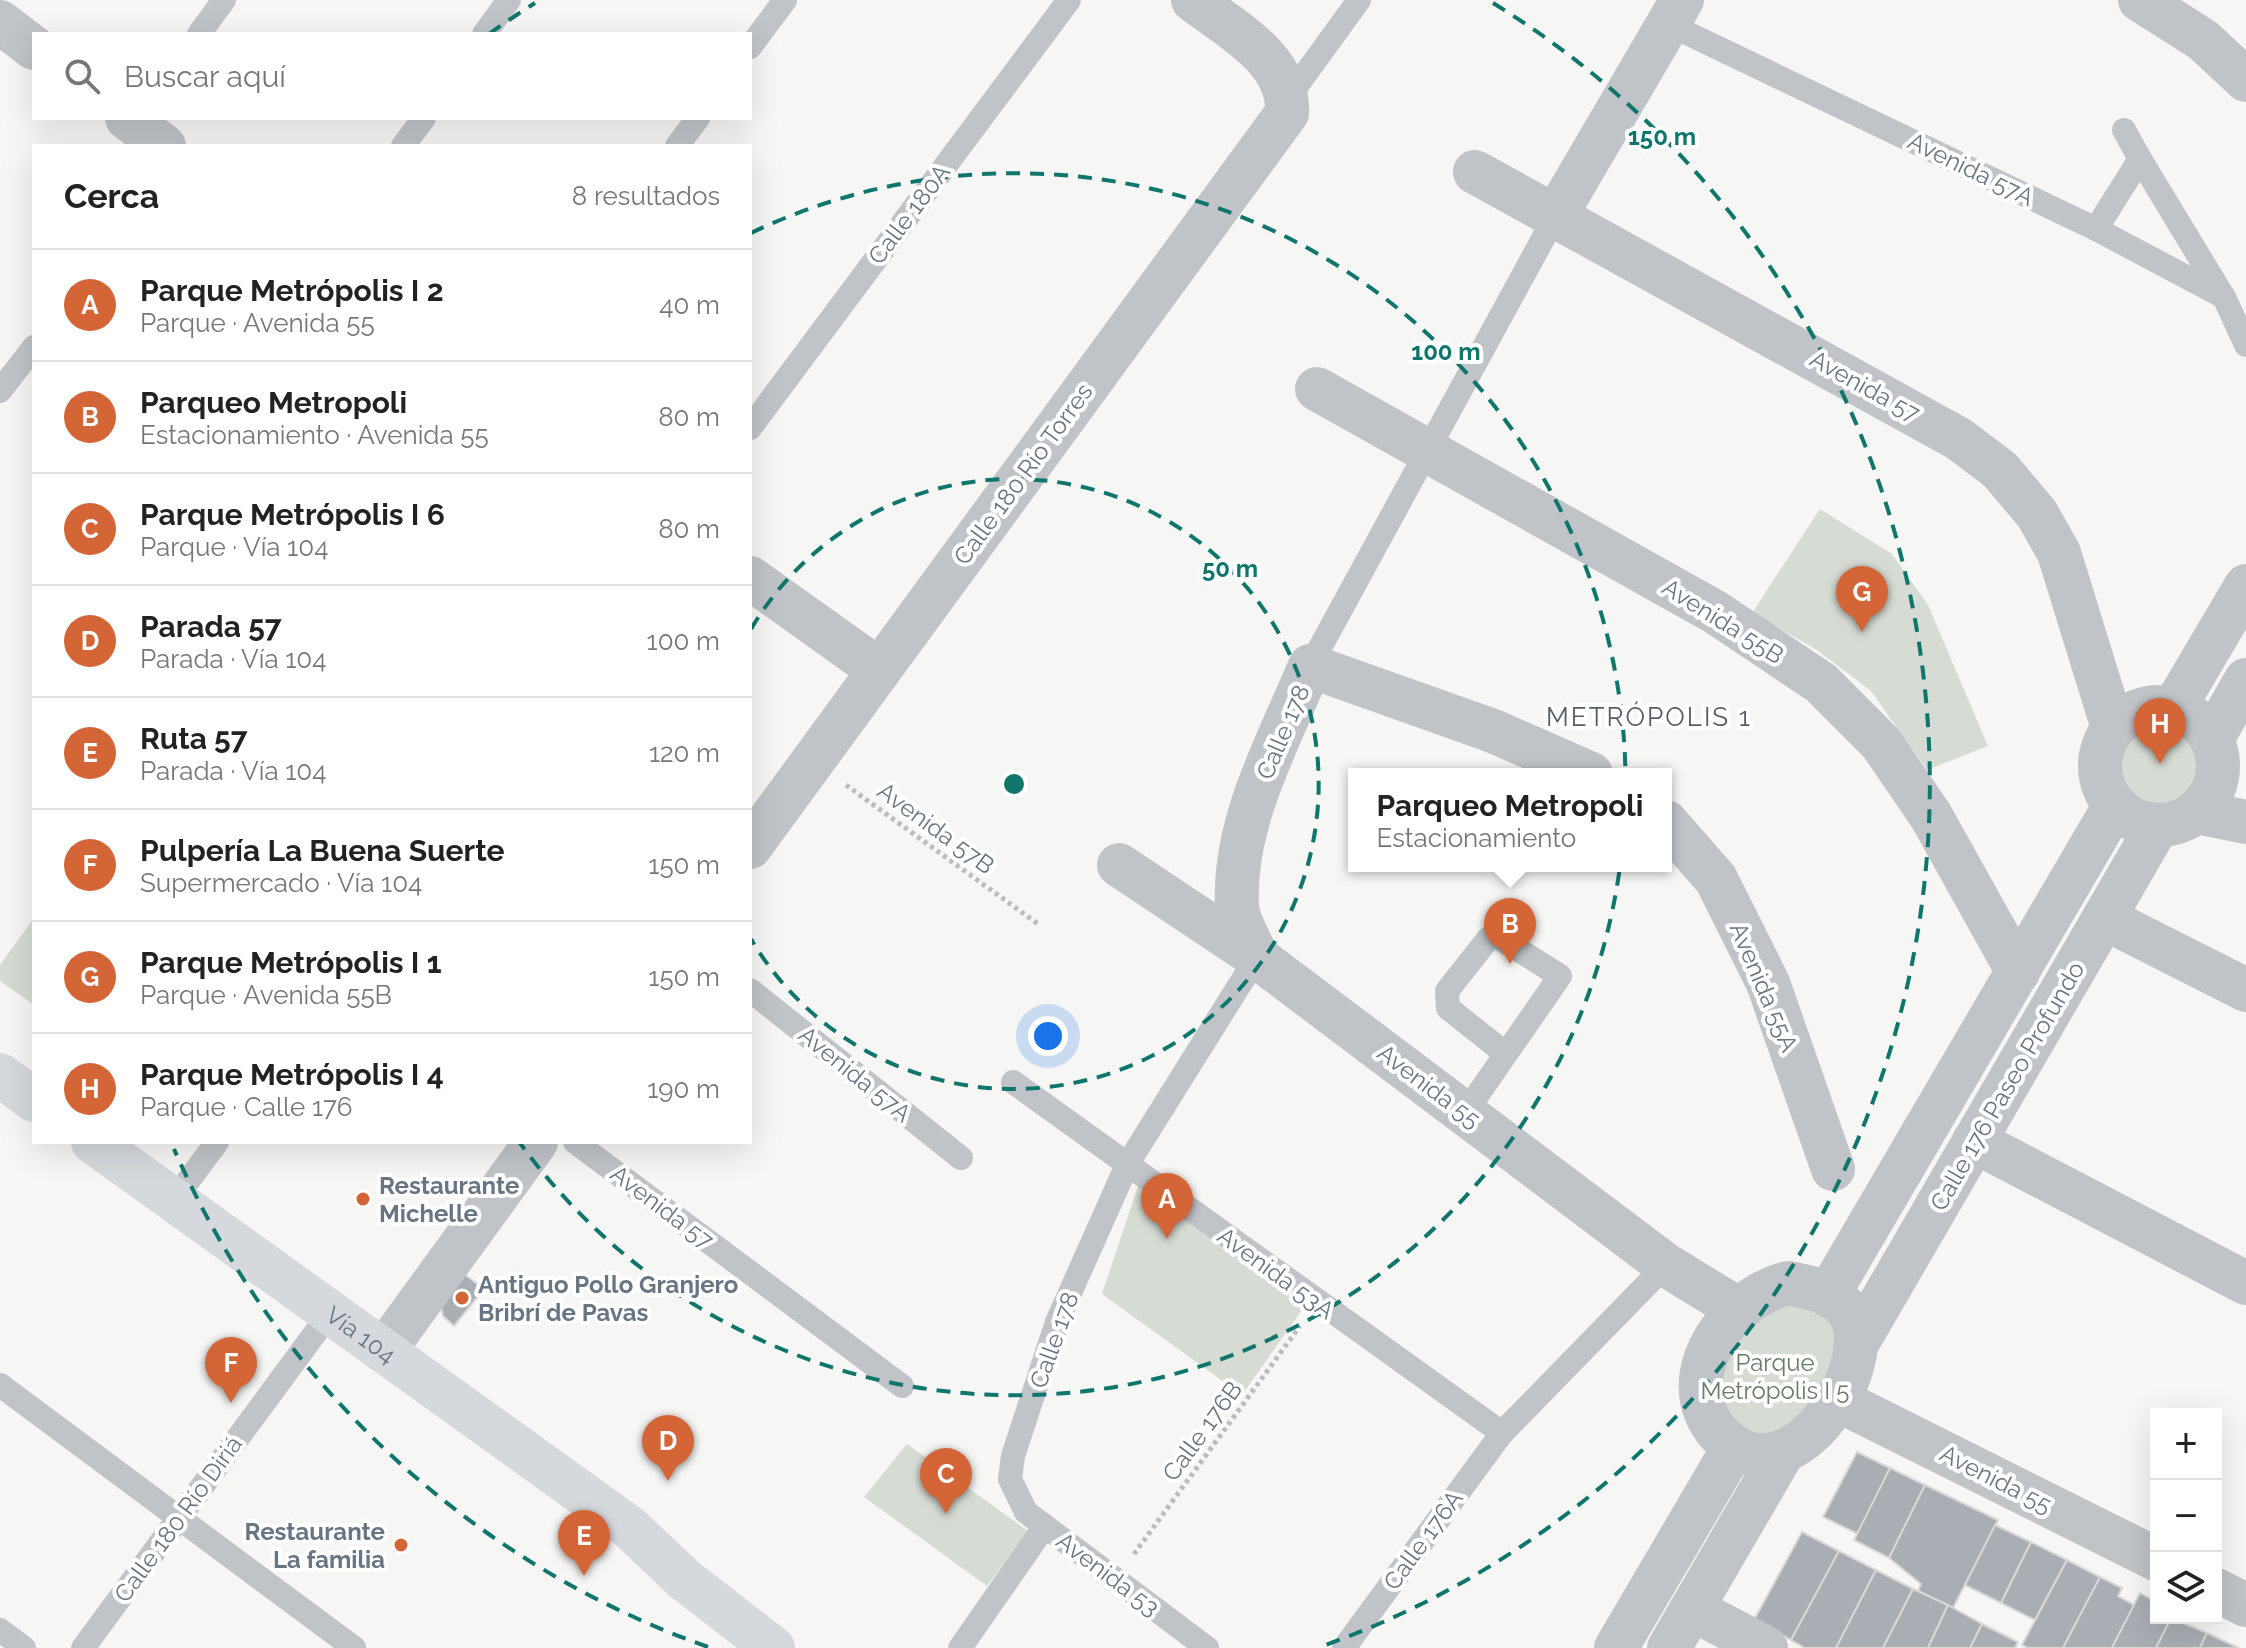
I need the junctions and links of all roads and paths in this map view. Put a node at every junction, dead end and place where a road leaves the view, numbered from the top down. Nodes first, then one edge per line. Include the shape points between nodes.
1 (224, 0) edge
2 (509, 0) edge
3 (785, 0) edge
4 (1069, 0) edge
5 (1193, 0) edge
6 (1359, 0) edge
7 (2140, 0) edge
8 (1675, 12) edge
9 (0, 22) edge
10 (200, 32) edge
11 (485, 32) edge
12 (752, 44) edge
13 (32, 46) edge
14 (2246, 80) edge
15 (1288, 98) junction
16 (422, 120) edge
17 (696, 120) edge
18 (2124, 130) dead end
19 (404, 144) edge
20 (678, 144) edge
21 (2140, 159) junction
22 (1475, 172) dead end
23 (1556, 215) junction
24 (2096, 229) junction
25 (2224, 297) junction
26 (2246, 345) edge
27 (32, 350) edge
28 (1317, 389) dead end
29 (0, 391) edge
30 (752, 425) edge
31 (1431, 451) junction
32 (752, 579) edge
33 (2246, 586) edge
34 (1310, 666) junction
35 (879, 670) junction
36 (2246, 680) edge
37 (2174, 708) junction
38 (2113, 728) junction
39 (2212, 739) junction
40 (812, 761) junction
41 (1577, 768) edge
42 (2115, 805) junction
43 (2177, 818) junction
44 (2246, 822) edge
45 (1672, 829) edge
46 (752, 844) edge
47 (1119, 865) dead end
48 (2104, 918) junction
49 (1038, 924) dead end
50 (1257, 957) junction
51 (2018, 972) junction
52 (2246, 990) edge
53 (752, 992) edge
54 (1506, 1054) junction
55 (0, 1075) edge
56 (1013, 1082) dead end
57 (32, 1099) edge
58 (1465, 1113) junction
59 (1974, 1141) junction
60 (96, 1144) edge
61 (216, 1144) edge
62 (535, 1144) edge
63 (578, 1144) edge
64 (961, 1158) dead end
65 (1127, 1165) junction
66 (1833, 1169) dead end
67 (174, 1200) junction
68 (1666, 1265) junction
69 (2246, 1283) edge
70 (1828, 1295) junction
71 (1317, 1303) junction
72 (1738, 1309) junction
73 (330, 1313) junction
74 (1855, 1347) junction
75 (384, 1351) junction
76 (0, 1385) edge
77 (902, 1386) dead end
78 (1836, 1399) junction
79 (1502, 1433) junction
80 (1734, 1447) junction
81 (1782, 1454) junction
82 (1015, 1495) joint
83 (179, 1520) junction
84 (1045, 1526) junction
85 (629, 1527) junction
86 (2150, 1556) edge
87 (1116, 1580) junction
88 (2222, 1593) edge
89 (2246, 1605) edge
90 (1692, 1609) junction
91 (0, 1630) edge
92 (24, 1648) edge
93 (83, 1648) edge
94 (354, 1648) edge
95 (773, 1648) edge
96 (807, 1648) edge
97 (960, 1648) edge
98 (1207, 1648) edge
99 (1344, 1648) edge
100 (1616, 1648) edge
101 (1669, 1648) edge
102 (1766, 1648) edge

1 - 10 lane
2 - 11 lane
3 - 12 lane
4 - 30 lane, Calle 180A
5 - 15 street via 1262,53
6 - 15 lane
7 - 14 street via 2203,40
8 - 23 street, Calle 178
8 - 24 lane, Avenida 57A
9 - 13 street
15 - 35 street, Calle 180 Río Torres via 1287,113 1275,131
16 - 19 lane
17 - 20 lane
18 - 21 lane
21 - 24 lane
21 - 25 lane
22 - 23 street, Avenida 57
23 - 31 lane, Calle 178
23 - 38 street, Avenida 57 via 1959,439 2000,470 2037,514 2059,553
24 - 25 lane, Avenida 57A
25 - 26 lane
27 - 29 lane
28 - 31 street, Avenida 55B
31 - 34 lane, Calle 178
31 - 51 street, Avenida 55B via 1715,612 1821,683 1881,743 1915,791
32 - 35 street
33 - 37 street
34 - 41 street via 1493,731
34 - 50 street, Calle 178 via 1249,812 1237,909
35 - 40 street, Calle 180 Río Torres
36 - 39 street
37 - 38 street via 2141,711
37 - 39 street via 2196,719
38 - 42 street via 2100,767
39 - 43 street via 2219,758 2210,798
40 - 46 street, Calle 180 Río Torres
40 - 49 path, Avenida 57B
42 - 43 street via 2128,816
42 - 51 street, Calle 176 Paseo Profundo
43 - 44 street
43 - 48 street, Calle 176 Paseo Profundo
45 - 66 street, Avenida 55A via 1716,879 1768,983
47 - 50 street, Avenida 55
48 - 52 street
48 - 59 street, Calle 176 Paseo Profundo
50 - 58 street, Avenida 55
50 - 65 lane, Calle 178
51 - 70 street, Calle 176 Paseo Profundo
53 - 64 lane, Avenida 57A
54 - 54 lane via 1448,1008 1446,999 1447,991 1495,935 1560,976
54 - 58 lane
55 - 57 main road
56 - 65 lane, Avenida 53A
58 - 68 street, Avenida 55
59 - 69 street
59 - 74 street, Calle 176 Paseo Profundo
60 - 67 main road, Vía 104
61 - 67 lane
62 - 75 street
63 - 77 lane, Avenida 57
65 - 71 lane, Avenida 53A
65 - 82 lane, Calle 178 via 1057,1322 1013,1456 1010,1479
67 - 73 main road, Vía 104
68 - 72 street, Avenida 55
68 - 79 lane, Calle 176A
70 - 72 street via 1788,1283 1765,1289
70 - 74 street via 1847,1309 1855,1326
71 - 79 lane, Avenida 53A
71 - 87 path, Calle 176B
72 - 80 street via 1705,1358 1699,1396 1713,1431
73 - 75 main road, Vía 104
73 - 83 lane, Calle 180 Río Diriá
74 - 78 street via 1851,1370
75 - 85 main road, Vía 104
76 - 83 lane
78 - 81 street via 1805,1441
78 - 86 street, Avenida 55
79 - 99 lane, Calle 176A
80 - 81 street
80 - 100 street
81 - 90 street
82 - 84 lane, Avenida 53
83 - 93 lane, Calle 180 Río Diriá
83 - 94 lane
84 - 87 lane, Avenida 53
84 - 97 lane
85 - 95 main road, Vía 104 via 684,1579
85 - 96 main road, Vía 104 via 693,1562
87 - 98 lane, Avenida 53
88 - 89 street
90 - 101 street
90 - 102 street
91 - 92 lane

